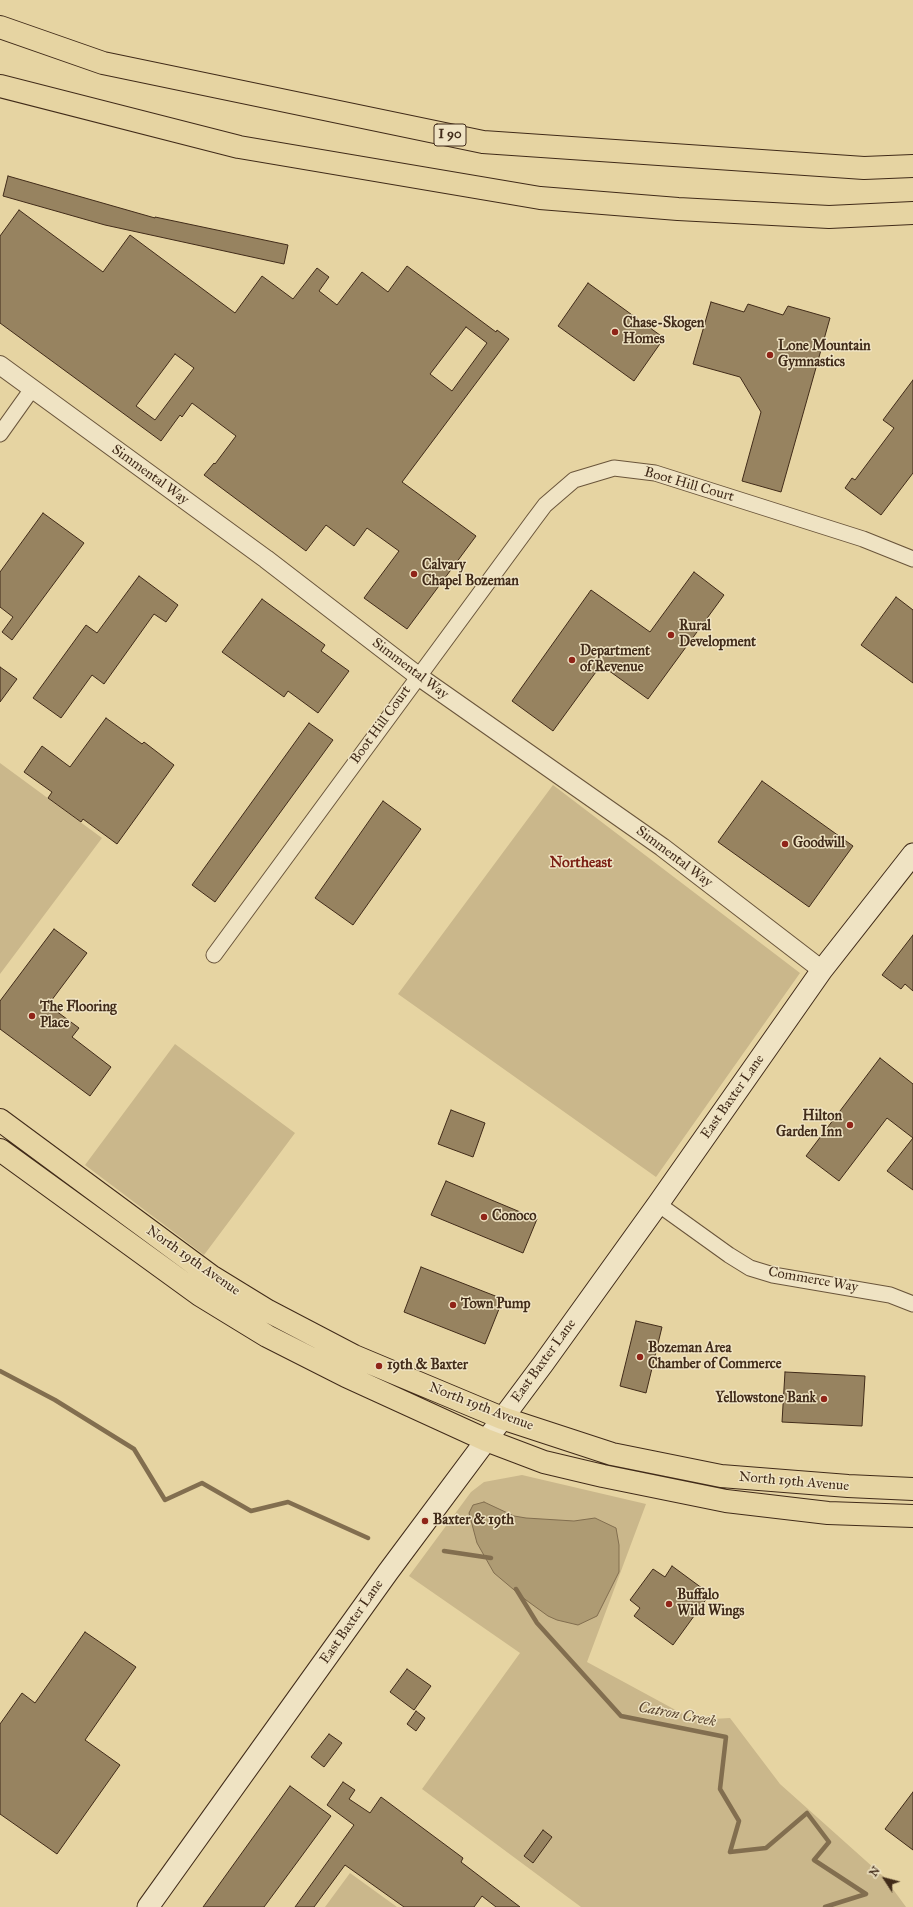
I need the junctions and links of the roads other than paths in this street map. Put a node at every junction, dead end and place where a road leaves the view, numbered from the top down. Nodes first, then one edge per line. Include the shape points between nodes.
1 (0, 27) edge
2 (0, 86) edge
3 (913, 166) edge
4 (913, 214) edge
5 (0, 365) edge
6 (32, 389) junction
7 (0, 434) edge
8 (913, 559) edge
9 (418, 676) junction
10 (913, 854) edge
11 (214, 955) dead end
12 (822, 970) junction
13 (0, 1120) edge
14 (0, 1150) edge
15 (658, 1204) junction
16 (913, 1304) edge
17 (502, 1418) junction
18 (486, 1440) junction
19 (913, 1489) edge
20 (913, 1516) edge
21 (148, 1907) edge

1 - 3 main road, I 90 via 103,63 483,142 864,168
2 - 4 main road via 239,147 540,198 829,217
5 - 6 street, Simmental Way
6 - 7 street
6 - 9 street, Simmental Way via 266,559
8 - 9 street, Boot Hill Court via 863,539 656,473 614,468 574,480 545,505
9 - 11 street, Boot Hill Court
9 - 12 street, Simmental Way via 662,847
10 - 12 main road, East Baxter Lane
12 - 15 main road, East Baxter Lane
13 - 17 main road, North 19th Avenue via 212,1276 268,1311 354,1356
14 - 18 main road, North 19th Avenue via 200,1295 267,1336 346,1376
15 - 16 street, Commerce Way via 750,1268 773,1275 890,1295
15 - 17 main road, East Baxter Lane
17 - 18 main road, East Baxter Lane
17 - 19 main road, North 19th Avenue via 612,1454 721,1476
18 - 20 main road, North 19th Avenue via 544,1462 726,1501 828,1513
18 - 21 main road, East Baxter Lane

